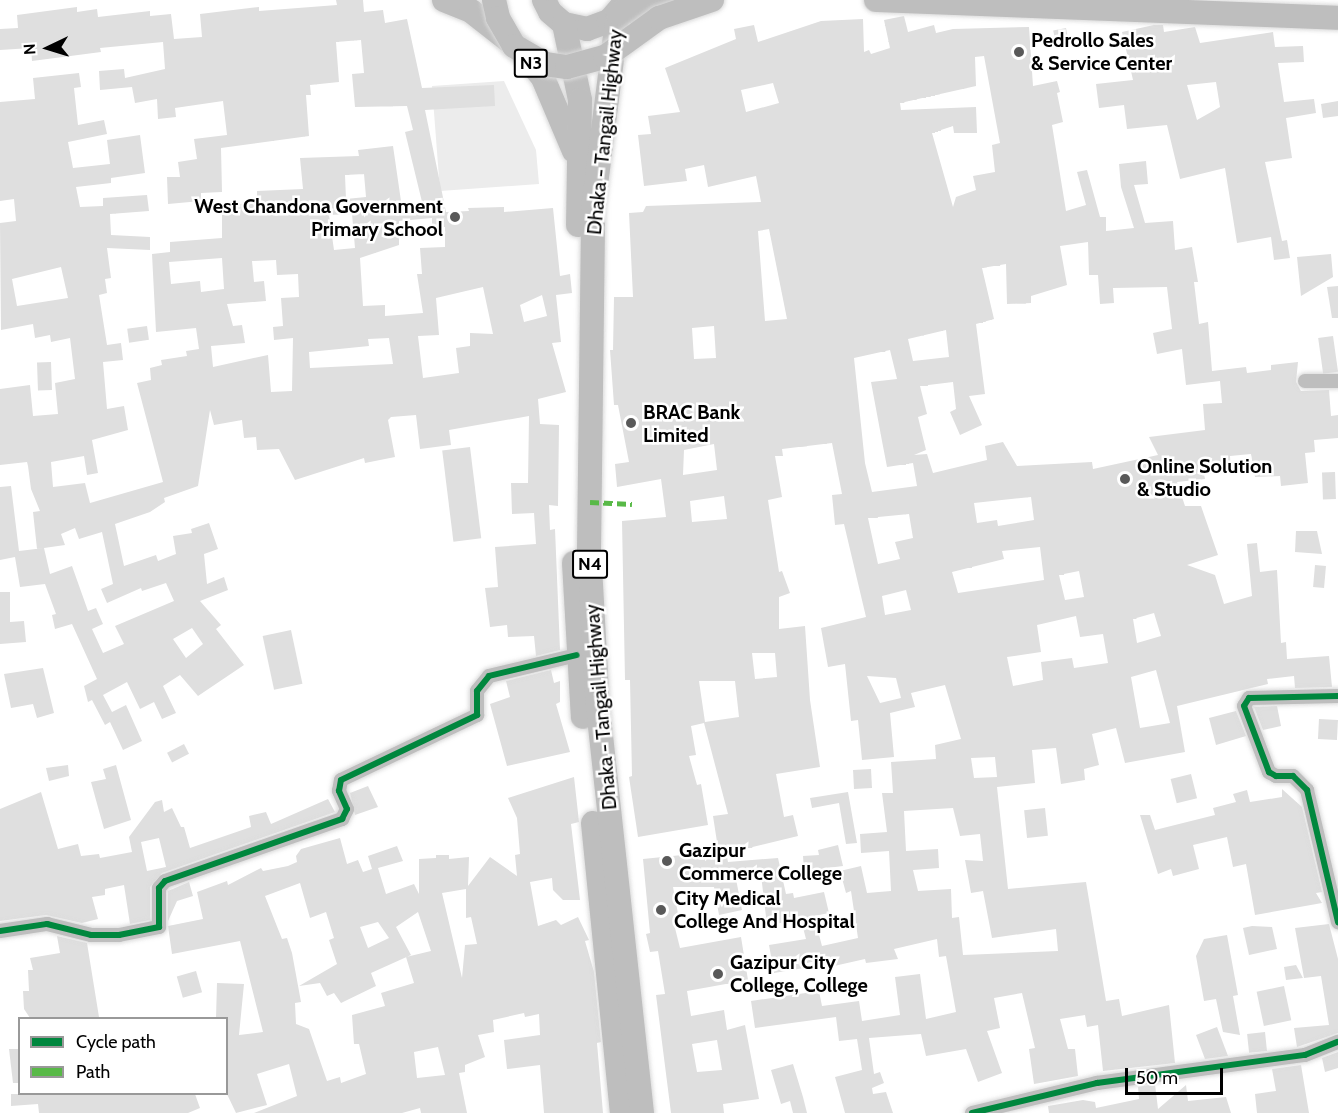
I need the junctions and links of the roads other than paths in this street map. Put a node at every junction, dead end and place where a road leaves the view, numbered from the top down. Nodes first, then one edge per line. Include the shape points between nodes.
1 (444, 0) edge
2 (712, 0) edge
3 (717, 0) edge
4 (876, 0) edge
5 (1226, 0) edge
6 (543, 2) edge
7 (494, 6) edge
8 (621, 7) edge
9 (1336, 13) edge
10 (564, 24) junction
11 (578, 161) junction
12 (1305, 381) dead end
13 (1338, 381) edge
14 (577, 655) junction
15 (1338, 696) edge
16 (1338, 922) edge
17 (0, 931) edge
18 (1338, 1042) edge
19 (622, 1113) edge
20 (642, 1113) edge
21 (972, 1113) edge

1 - 11 highway, N3 via 471,11 518,48 543,78
2 - 7 highway, bridge via 659,18 605,57 567,67 545,64 521,51
3 - 8 highway, N3
4 - 9 highway
5 - 9 highway via 1287,3
6 - 10 highway, N3
8 - 10 highway, N3 via 599,27 575,28
8 - 20 highway, Dhaka - Tangail Highway / N4 via 593,208 589,551 598,710
10 - 11 highway, Dhaka - Tangail Highway / N4 via 580,100
11 - 14 highway, Dhaka - Tangail Highway / N4
12 - 13 street
14 - 17 street via 489,676 477,692 477,715 340,780 339,791 347,809 342,819 165,881 159,888 159,927 118,935 91,935 47,924
14 - 19 highway, Dhaka - Tangail Highway / N4
15 - 16 street via 1249,698 1244,706 1269,772 1276,777 1293,776 1306,790
18 - 21 street via 1305,1055 1096,1083

